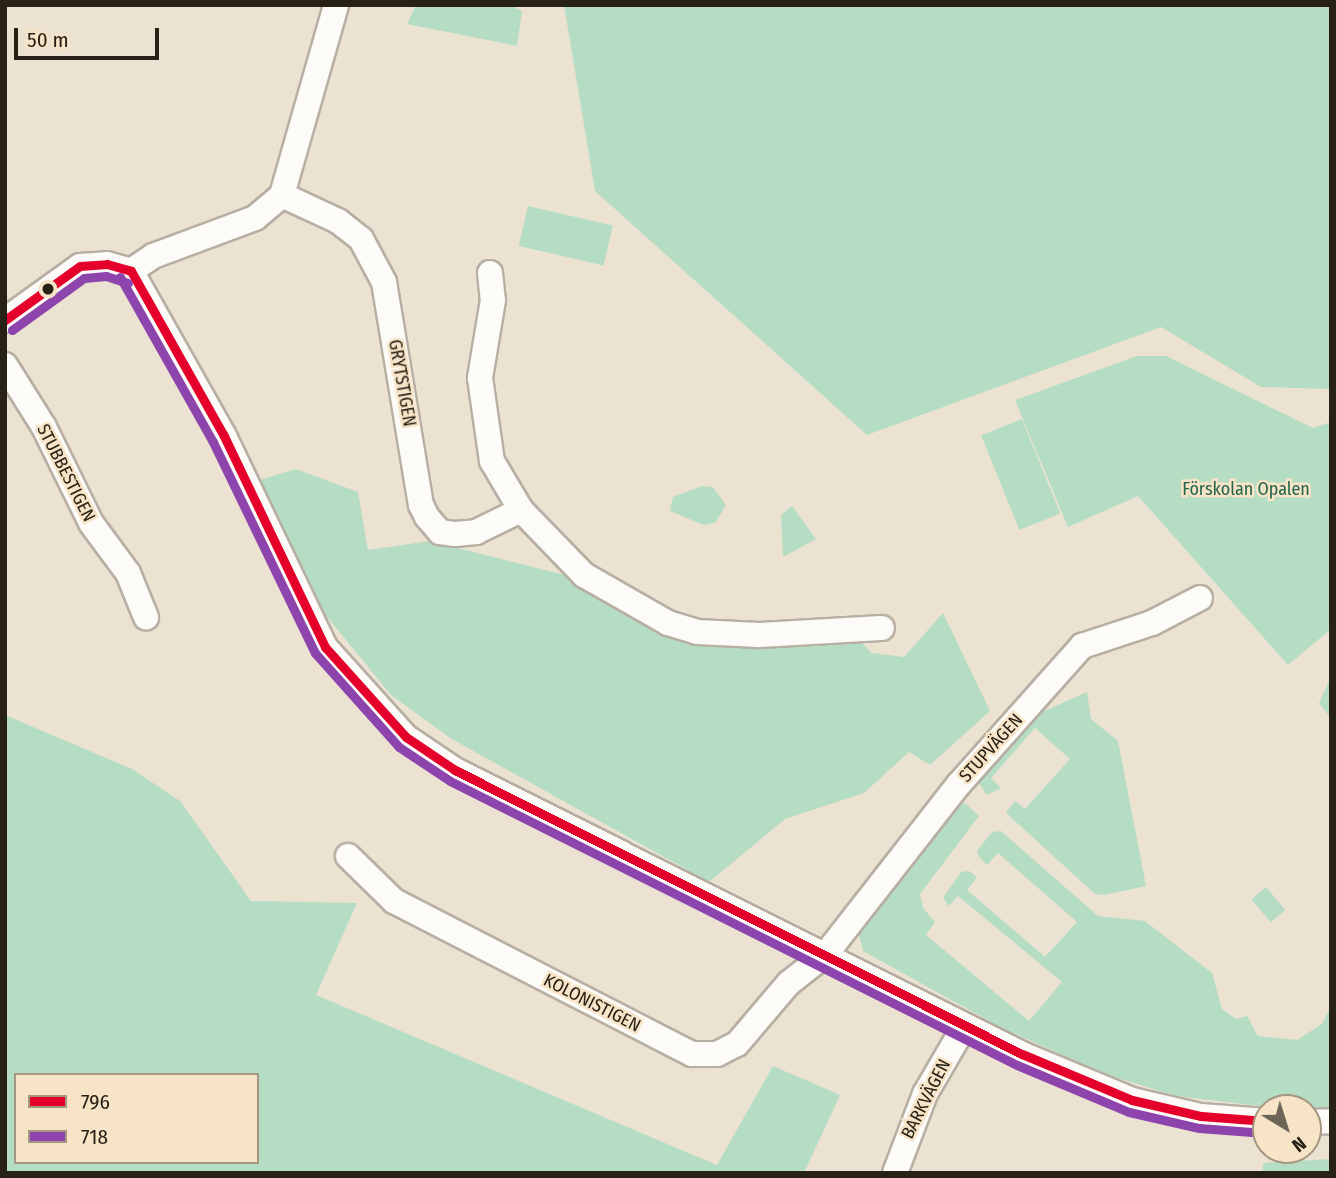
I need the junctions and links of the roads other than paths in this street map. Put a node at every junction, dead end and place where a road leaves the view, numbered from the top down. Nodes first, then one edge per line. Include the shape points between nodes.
1 (336, 5) edge
2 (282, 195) junction
3 (131, 271) junction
4 (490, 273) dead end
5 (5, 320) edge
6 (5, 365) edge
7 (521, 510) junction
8 (1200, 598) dead end
9 (146, 617) dead end
10 (882, 628) dead end
11 (348, 856) dead end
12 (826, 954) junction
13 (964, 1027) junction
14 (1252, 1120) edge
15 (902, 1170) edge

1 - 2 street
2 - 3 street via 255,218 153,256
2 - 7 street, GRYTSTIGEN via 338,221 361,239 384,282 426,517 440,532 455,534 476,532
3 - 5 street via 107,264 80,266
3 - 12 street via 224,436 325,647 406,737 455,770
4 - 7 street via 493,300 480,378 492,461
6 - 9 street, STUBBESTIGEN via 44,427 91,523 128,573
7 - 10 street via 584,575 668,623 731,636
8 - 12 street, STUPVÄGEN via 1152,624 1082,646 959,784
11 - 12 street, KOLONISTIGEN via 394,901 692,1054 717,1054 737,1044 789,983
12 - 13 street
13 - 14 street via 1132,1100 1201,1116
13 - 15 street, BARKVÄGEN via 925,1094

